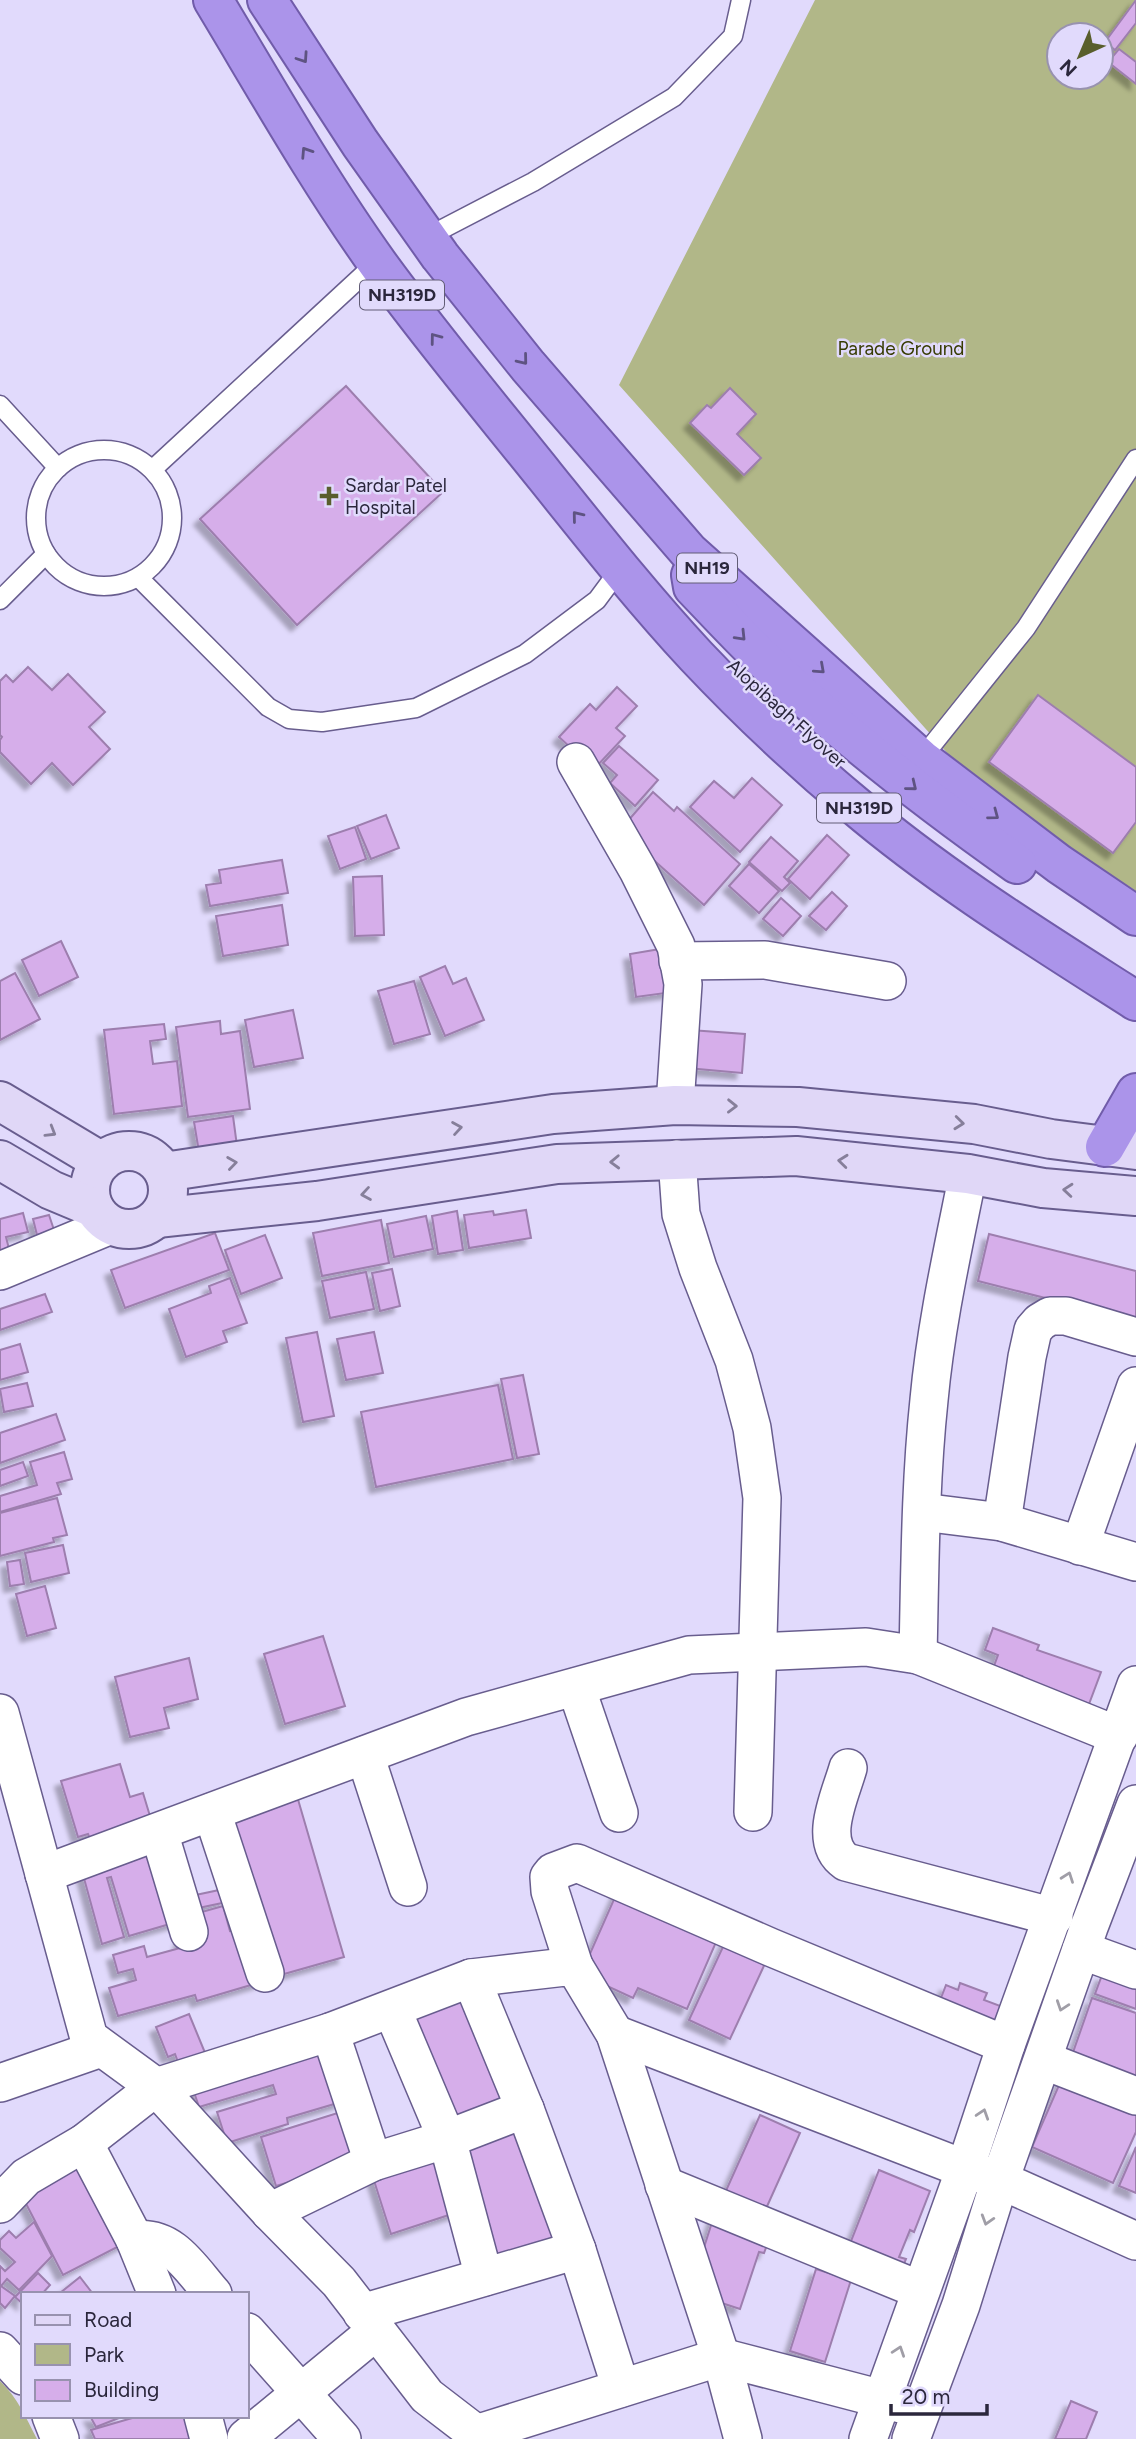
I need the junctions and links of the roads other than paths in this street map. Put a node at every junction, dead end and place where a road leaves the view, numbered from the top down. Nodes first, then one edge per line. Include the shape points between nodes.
1 (213, 0) edge
2 (267, 0) edge
3 (741, 0) edge
4 (390, 186) junction
5 (348, 217) junction
6 (427, 237) junction
7 (377, 262) junction
8 (0, 405) edge
9 (1136, 459) edge
10 (58, 468) junction
11 (153, 469) junction
12 (46, 554) junction
13 (665, 573) junction
14 (139, 578) junction
15 (0, 600) edge
16 (921, 759) junction
17 (576, 762) dead end
18 (1136, 916) edge
19 (1136, 945) edge
20 (678, 961) junction
21 (1136, 979) edge
22 (887, 981) dead end
23 (1136, 1001) edge
24 (1136, 1093) edge
25 (0, 1101) edge
26 (675, 1105) junction
27 (401, 1137) junction
28 (1120, 1149) edge
29 (677, 1159) junction
30 (0, 1160) edge
31 (102, 1162) junction
32 (164, 1172) junction
33 (968, 1174) junction
34 (410, 1186) junction
35 (1136, 1196) edge
36 (103, 1217) junction
37 (157, 1218) junction
38 (0, 1271) edge
39 (1136, 1337) edge
40 (1136, 1386) edge
41 (922, 1512) junction
42 (1002, 1522) junction
43 (1080, 1546) junction
44 (1136, 1562) edge
45 (757, 1652) junction
46 (918, 1655) junction
47 (1136, 1685) edge
48 (576, 1687) junction
49 (0, 1713) edge
50 (1119, 1736) junction
51 (365, 1755) junction
52 (848, 1768) dead end
53 (8, 1773) edge
54 (1136, 1804) edge
55 (212, 1812) junction
56 (754, 1812) dead end
57 (619, 1813) dead end
58 (159, 1832) junction
59 (44, 1874) junction
60 (234, 1878) junction
61 (408, 1887) dead end
62 (177, 1889) junction
63 (1054, 1917) junction
64 (190, 1932) dead end
65 (1081, 1950) junction
66 (574, 1966) junction
67 (1136, 1970) edge
68 (265, 1973) dead end
69 (471, 1978) junction
70 (393, 2009) junction
71 (330, 2032) junction
72 (615, 2034) junction
73 (1006, 2045) junction
74 (101, 2048) junction
75 (1043, 2060) junction
76 (0, 2083) edge
77 (156, 2087) junction
78 (1136, 2096) edge
79 (526, 2109) junction
80 (447, 2139) junction
81 (84, 2143) junction
82 (373, 2162) junction
83 (965, 2169) junction
84 (1000, 2180) junction
85 (664, 2185) junction
86 (0, 2204) edge
87 (270, 2213) junction
88 (135, 2240) junction
89 (1136, 2241) edge
90 (577, 2250) junction
91 (484, 2277) junction
92 (920, 2290) junction
93 (156, 2292) edge
94 (211, 2292) edge
95 (369, 2322) junction
96 (248, 2333) edge
97 (0, 2351) edge
98 (721, 2357) junction
99 (21, 2374) edge
100 (621, 2388) junction
101 (300, 2393) junction
102 (882, 2398) junction
103 (52, 2418) edge
104 (204, 2418) edge
105 (916, 2424) edge
106 (240, 2431) edge
107 (479, 2437) edge
108 (60, 2439) edge
109 (209, 2439) edge
110 (342, 2439) edge
111 (743, 2439) edge
112 (868, 2439) edge

5 -> 1 highway, NH319D
2 -> 4 highway, NH319D
3 - 6 lane via 733,36 674,97 533,182
4 - 5 highway
4 - 6 highway, NH319D
5 - 7 highway, NH319D
6 -> 13 highway, NH319D via 528,366
7 - 11 lane
13 -> 7 highway, NH319D via 452,360
8 - 10 lane
9 - 16 lane via 1026,628
10 - 11 lane via 71,457 92,450 114,450 135,456
10 - 12 lane via 41,490 36,511 37,533
11 - 14 lane via 172,506 173,527 167,547
12 - 14 lane via 60,570 98,587
12 - 15 lane
13 - 14 lane via 597,600 525,654 416,708 321,722 289,719 268,707
13 -> 16 highway, NH19 via 751,607
13 -> 19 highway, Alopibagh Flyover via 849,736 956,821
13 - 21 highway, Alopibagh Flyover via 747,679 816,742 926,834
13 - 23 highway, NH319D via 697,657 779,738 853,804 948,877
16 -> 18 highway
17 - 20 street via 638,870 676,946
20 - 22 street via 765,960
20 - 26 street via 683,984
24 - 28 highway via 1122,1121
25 -> 31 main road
27 -> 26 main road via 552,1114
26 -> 28 main road via 797,1107 974,1124
32 -> 27 main road
27 - 34 main road
33 -> 29 main road via 796,1156
29 -> 34 main road via 557,1164
29 - 45 street via 681,1214 734,1360 752,1428 762,1498
30 - 36 main road
31 - 32 main road via 111,1155 135,1152 147,1155
31 - 36 main road via 90,1196
32 - 37 main road via 168,1197
35 -> 33 main road via 1043,1188
33 - 41 street via 929,1397
34 -> 37 main road
36 - 37 main road via 136,1229
36 - 38 street
39 - 42 street via 1066,1316 1051,1316 1033,1330
40 - 43 street
41 - 42 street
41 - 46 street
42 - 43 street
43 - 44 street
45 - 46 street via 866,1647
45 - 48 street via 689,1655
45 - 56 street
46 - 50 street
47 - 50 street
48 - 51 street via 466,1717
48 - 57 street
49 - 53 street
63 -> 50 street
51 - 55 street
51 - 61 street
52 - 63 street via 832,1826 833,1845 846,1863
53 - 59 street
54 - 65 street
55 - 58 street
55 - 60 street
58 - 59 street
58 - 62 street
59 - 74 street via 89,2038
60 - 62 street
60 - 68 street
62 - 64 street
63 - 73 street
65 - 67 street
65 -> 75 street
66 - 69 street
66 - 72 street
66 - 73 street via 549,1877 578,1863
69 - 70 street
69 - 79 street
70 - 71 street
70 - 80 street
71 - 77 street
71 - 82 street
72 - 83 street
72 - 85 street
83 -> 73 street
74 - 76 street
74 - 77 street
75 - 78 street
75 - 84 street
77 - 81 street
77 - 87 street
79 - 80 street
79 - 90 street
80 - 82 street
80 - 91 street
81 - 86 street via 26,2176
81 - 88 street
82 - 87 street
83 - 84 street
83 - 92 street
84 - 89 street
84 -> 105 street via 961,2305
85 - 92 street
85 - 98 street
87 - 95 street via 339,2282
88 - 93 street
88 - 94 street via 156,2240 176,2251
90 - 91 street
90 - 100 street
91 - 95 street
102 -> 92 street
95 - 101 street
95 - 107 street via 428,2396
96 - 101 street
97 - 99 street
98 - 100 street
98 - 102 street
98 - 111 street
100 - 107 street
101 - 106 street
101 - 110 street
102 - 105 street
102 - 112 street
103 - 108 street
104 - 109 street

